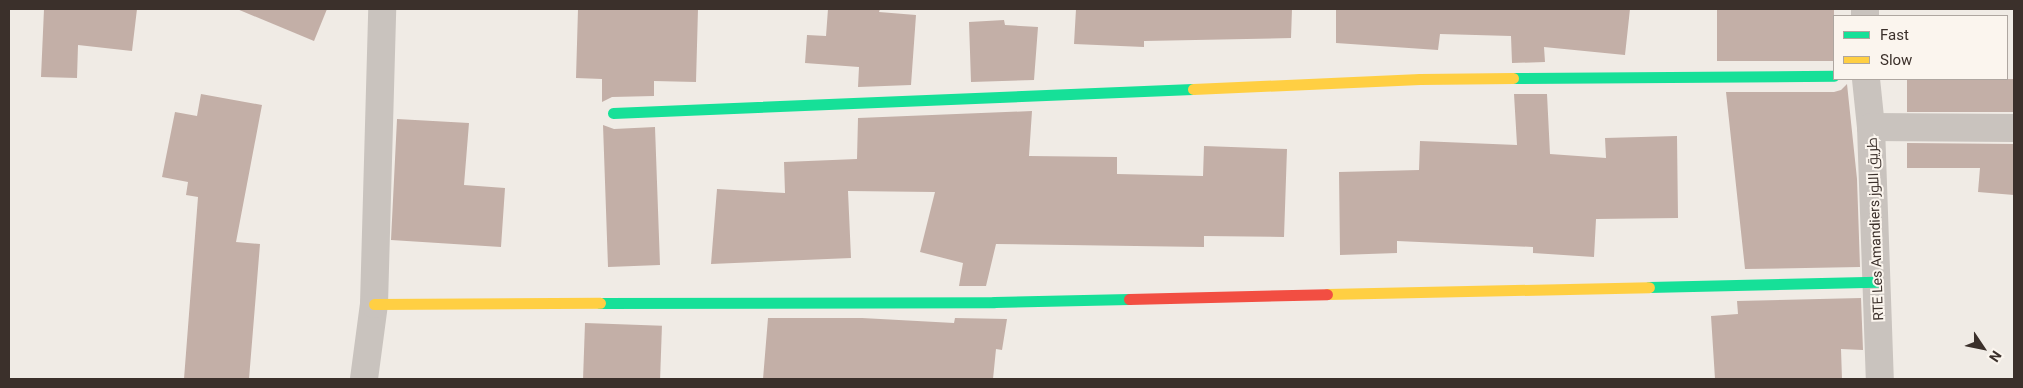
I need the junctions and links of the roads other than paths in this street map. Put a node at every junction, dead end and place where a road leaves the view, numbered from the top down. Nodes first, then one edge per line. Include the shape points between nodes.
1 (382, 9) edge
2 (1833, 76) edge
3 (1866, 80) edge
4 (613, 113) dead end
5 (1872, 127) junction
6 (2014, 128) edge
7 (1876, 282) junction
8 (374, 304) junction
9 (364, 379) edge
10 (1880, 379) edge

1 - 8 street
2 - 4 street via 1420,79
3 - 5 street, RTE Les Amandiers طريق اللوز
5 - 6 street
5 - 7 street, RTE Les Amandiers طريق اللوز
7 - 8 street via 994,302
7 - 10 street, RTE Les Amandiers طريق اللوز
8 - 9 street

